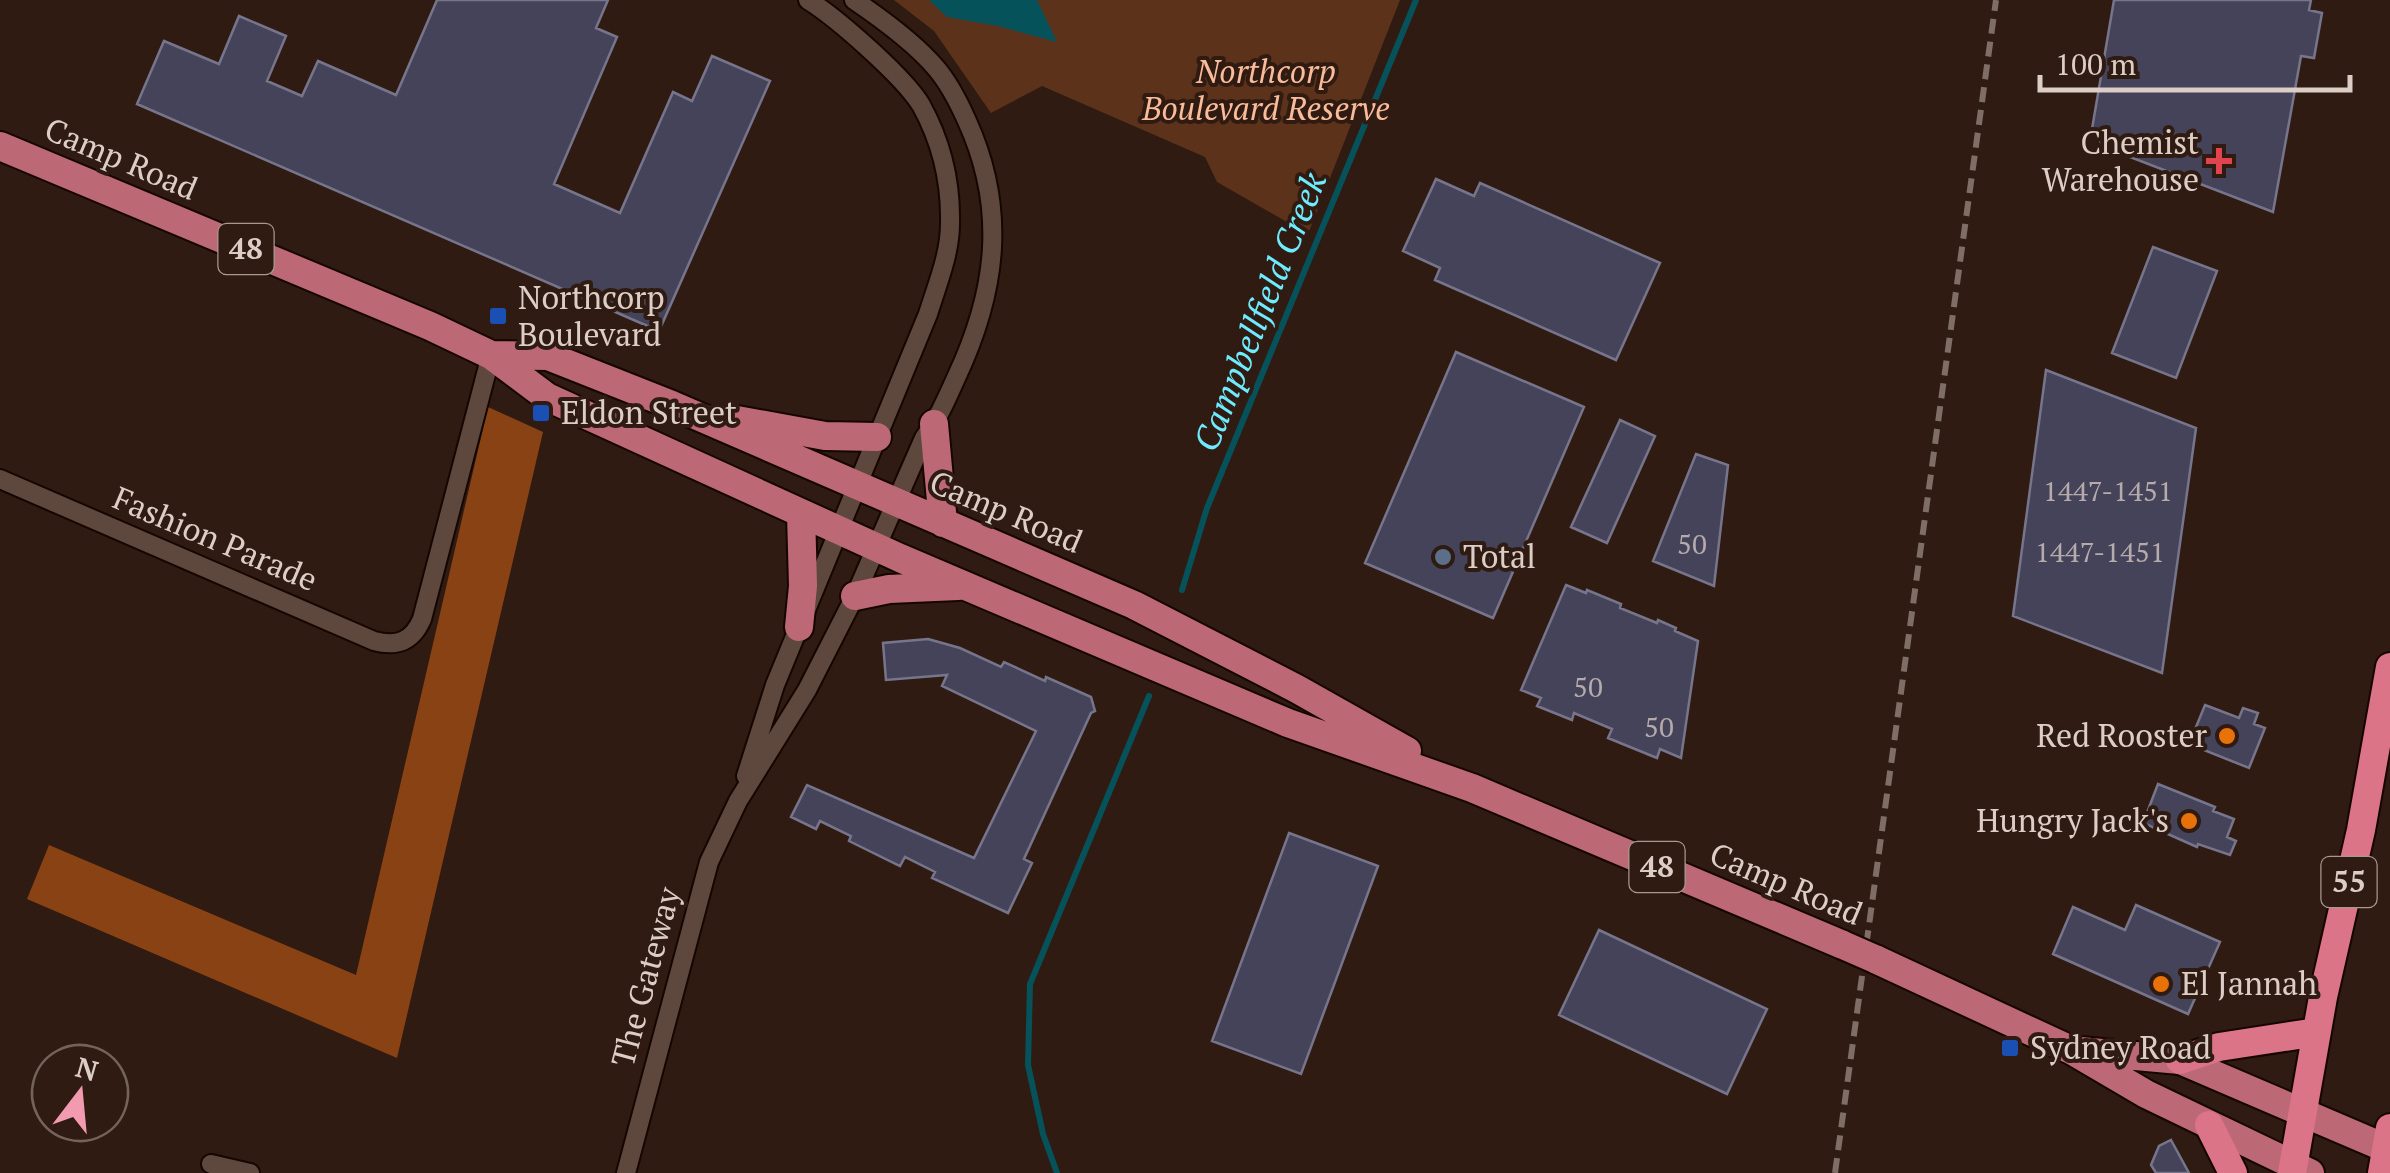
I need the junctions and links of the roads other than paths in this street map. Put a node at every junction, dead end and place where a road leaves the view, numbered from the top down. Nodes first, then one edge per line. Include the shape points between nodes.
1 (808, 0) edge
2 (854, 0) edge
3 (0, 146) edge
4 (491, 354) junction
5 (672, 406) junction
6 (934, 424) junction
7 (878, 437) junction
8 (0, 479) edge
9 (858, 486) junction
10 (896, 502) junction
11 (802, 513) junction
12 (942, 523) junction
13 (840, 531) junction
14 (876, 546) junction
15 (964, 586) junction
16 (856, 596) junction
17 (799, 627) junction
18 (2390, 666) edge
19 (1472, 788) junction
20 (738, 801) junction
21 (2317, 1032) junction
22 (2071, 1050) junction
23 (2180, 1060) junction
24 (2302, 1110) junction
25 (2209, 1125) junction
26 (2387, 1150) edge
27 (210, 1164) dead end
28 (2298, 1170) edge
29 (250, 1173) edge
30 (626, 1173) edge
31 (2233, 1173) edge

1 - 7 street via 920,102 944,158 950,226 940,275
2 - 6 street via 937,68 988,174 994,238 984,302 975,338
3 - 4 main road, Camp Road / 48
4 - 5 main road, Camp Road / 48 via 548,356
4 - 8 street, Fashion Parade via 422,619 407,640 374,641
4 - 11 main road, Camp Road / 48 via 548,397
5 - 7 main road via 800,433
5 - 9 main road, Camp Road / 48
6 - 10 street
6 - 12 main road
7 - 9 street
9 - 10 main road, Camp Road / 48
9 - 13 street
10 - 12 main road, Camp Road / 48
10 - 14 street
11 - 13 main road, Camp Road / 48
11 - 17 main road
12 - 19 main road, Camp Road / 48 via 1134,604
13 - 14 main road, Camp Road / 48
13 - 17 street, The Gateway
14 - 15 main road, Camp Road / 48
14 - 16 street, The Gateway
15 - 16 main road
15 - 19 main road, Camp Road / 48 via 1288,723
16 - 20 street, The Gateway
17 - 20 street, The Gateway
18 - 21 highway, 55
19 - 22 main road, Camp Road / 48, bridge
20 - 30 street, The Gateway via 708,862
21 - 23 highway
21 - 24 highway, 55
22 - 23 main road, Camp Road / 48
22 - 25 main road, Camp Road / 48
23 - 24 main road, Camp Road / 48
24 - 26 main road, Camp Road / 48
24 - 28 highway, 55
25 - 28 main road, Camp Road / 48
25 - 31 highway
27 - 29 street

